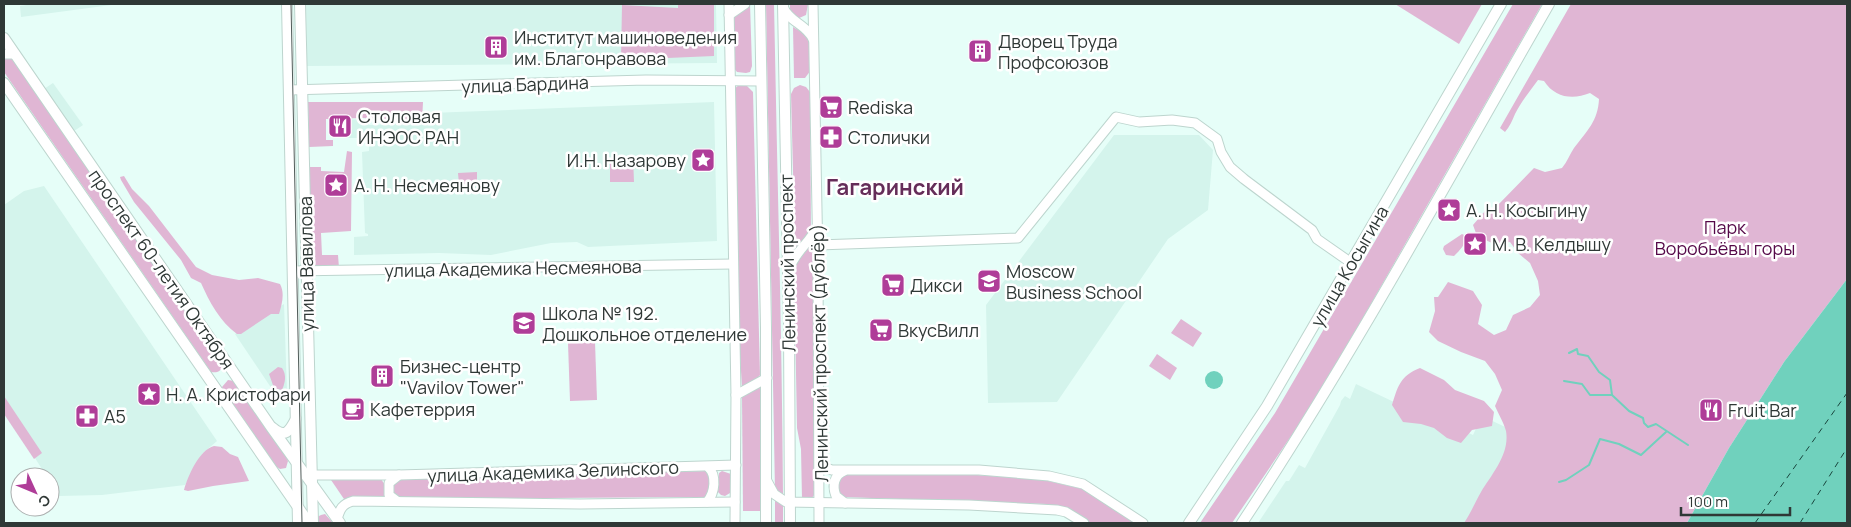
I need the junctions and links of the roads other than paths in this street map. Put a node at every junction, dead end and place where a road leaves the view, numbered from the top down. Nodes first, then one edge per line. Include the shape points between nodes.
1 (287, 4) edge
2 (300, 4) edge
3 (729, 4) edge
4 (745, 4) edge
5 (760, 4) edge
6 (813, 4) edge
7 (1501, 4) edge
8 (1549, 4) edge
9 (783, 5) edge
10 (729, 16) junction
11 (4, 38) edge
12 (814, 42) junction
13 (4, 54) edge
14 (15, 54) junction
15 (730, 80) junction
16 (761, 81) junction
17 (4, 83) edge
18 (289, 90) junction
19 (302, 90) junction
20 (817, 224) junction
21 (818, 246) junction
22 (1350, 262) junction
23 (733, 264) junction
24 (306, 270) junction
25 (293, 271) junction
26 (788, 273) junction
27 (766, 378) junction
28 (736, 395) junction
29 (297, 418) junction
30 (271, 427) junction
31 (297, 462) junction
32 (736, 465) junction
33 (820, 466) junction
34 (708, 467) junction
35 (845, 470) junction
36 (383, 475) junction
37 (399, 475) junction
38 (312, 479) junction
39 (767, 481) junction
40 (384, 502) junction
41 (398, 502) junction
42 (707, 502) junction
43 (735, 502) junction
44 (791, 502) junction
45 (820, 503) junction
46 (845, 503) junction
47 (298, 508) junction
48 (338, 521) edge
49 (298, 523) edge
50 (311, 523) edge
51 (735, 523) edge
52 (766, 523) edge
53 (790, 523) edge
54 (819, 523) edge
55 (1084, 523) edge
56 (1143, 523) edge
57 (1190, 523) edge
58 (1242, 523) edge

1 - 18 main road, улица Вавилова
2 - 19 main road, улица Вавилова
3 - 10 street
4 - 10 street
5 - 16 main road, Ленинский проспект
6 - 12 street, Ленинский проспект (дублёр)
7 - 22 main road, улица Косыгина
8 - 58 main road via 1304,428
9 - 12 street via 788,16 808,30
9 - 26 main road, Ленинский проспект
10 - 15 street
11 - 14 main road, проспект 60-летия Октября
12 - 20 street, Ленинский проспект (дублёр)
13 - 14 street
14 - 30 main road, проспект 60-летия Октября
15 - 16 street, улица Бардина
15 - 19 street, улица Бардина
15 - 23 street
16 - 27 main road, Ленинский проспект
17 - 47 main road, проспект 60-летия Октября
18 - 19 street, улица Бардина
18 - 25 main road, улица Вавилова
19 - 24 main road, улица Вавилова
20 - 21 street, Ленинский проспект (дублёр)
20 - 26 street via 813,235 792,260
21 - 22 street via 1018,238 1116,117 1139,122 1172,120 1195,123 1217,139 1230,167 1312,230 1316,240
21 - 33 street, Ленинский проспект (дублёр)
22 - 57 main road, улица Косыгина via 1267,406
23 - 24 street, улица Академика Несмеянова
23 - 28 street
24 - 25 street, улица Академика Несмеянова
24 - 38 main road, улица Вавилова
25 - 29 main road, улица Вавилова
26 - 44 main road, Ленинский проспект
27 - 28 street
27 - 39 main road, Ленинский проспект
28 - 32 street
29 - 30 main road via 286,433
29 - 31 main road, улица Вавилова
30 - 31 main road, проспект 60-летия Октября
31 - 38 main road, проспект 60-летия Октября
31 - 47 main road, улица Вавилова
32 - 34 street, улица Академика Зелинского
32 - 43 street
33 - 35 street via 828,470
33 - 45 street, Ленинский проспект (дублёр)
34 - 37 street, улица Академика Зелинского
34 - 42 street via 713,475 713,491
35 - 46 street via 837,475 834,484 836,496
35 - 56 street via 979,470 1049,476 1083,484
36 - 37 street, улица Академика Зелинского
36 - 38 street, улица Академика Зелинского
36 - 40 street via 388,487 388,497
37 - 41 street via 389,483 389,495
38 - 48 main road, проспект 60-летия Октября
38 - 50 main road, улица Вавилова
39 - 44 street via 774,494
39 - 52 main road, Ленинский проспект
40 - 41 street, улица Академика Зелинского
40 - 48 street, улица Академика Зелинского via 345,503
41 - 42 street, улица Академика Зелинского
42 - 43 street, улица Академика Зелинского
43 - 51 street
44 - 45 street
44 - 53 main road, Ленинский проспект
45 - 46 street
45 - 54 street, Ленинский проспект (дублёр)
46 - 55 street via 1057,510
47 - 49 main road, улица Вавилова
47 - 50 main road, проспект 60-летия Октября

